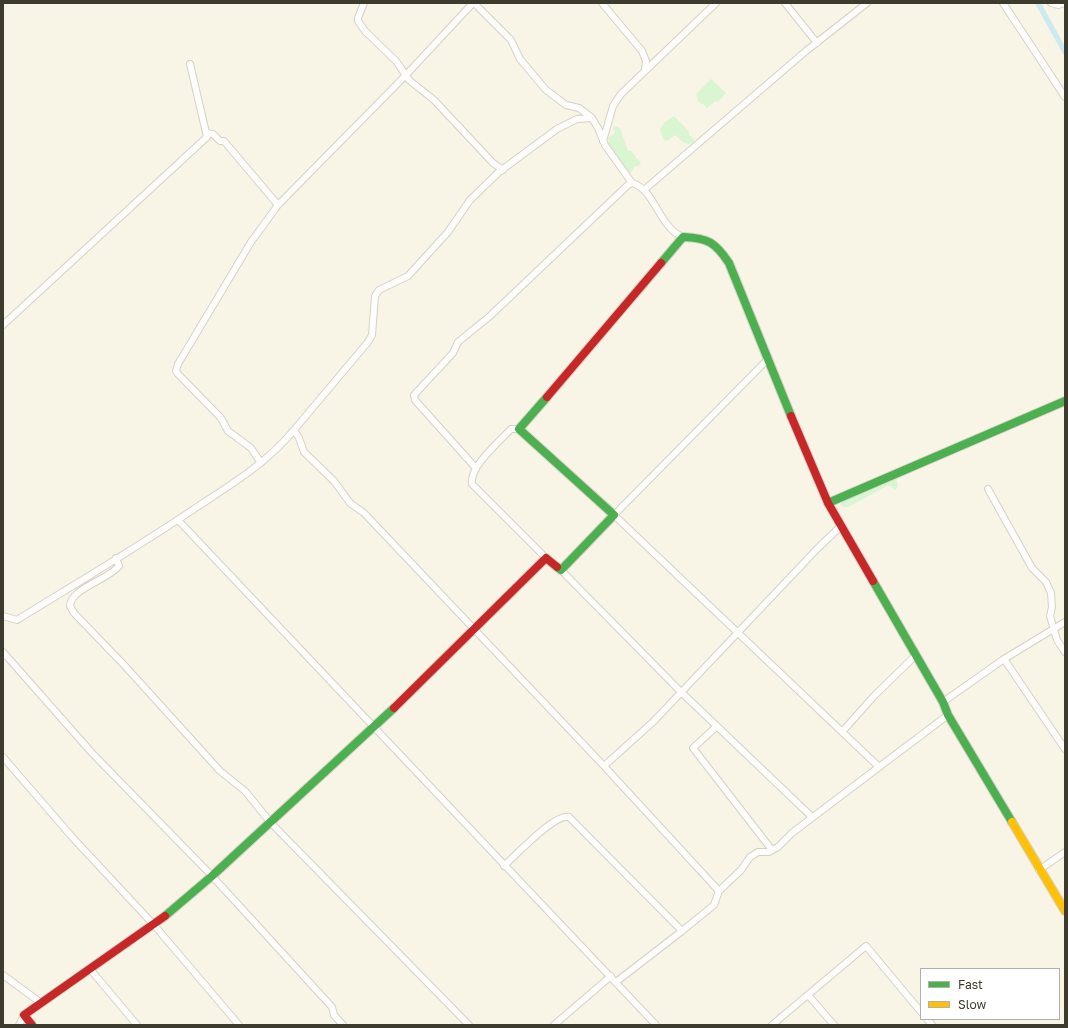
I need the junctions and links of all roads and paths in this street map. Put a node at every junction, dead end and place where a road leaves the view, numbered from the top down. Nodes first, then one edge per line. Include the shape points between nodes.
1 (364, 3) edge
2 (474, 3) edge
3 (602, 3) edge
4 (716, 3) edge
5 (785, 3) edge
6 (867, 3) edge
7 (1003, 3) edge
8 (1051, 3) edge
9 (1065, 3) edge
10 (817, 43) junction
11 (190, 64) dead end
12 (645, 70) junction
13 (405, 76) junction
14 (1065, 97) edge
15 (592, 118) junction
16 (207, 133) junction
17 (603, 141) junction
18 (503, 170) junction
19 (632, 183) junction
20 (644, 190) junction
21 (278, 205) junction
22 (683, 237) junction
23 (3, 325) edge
24 (767, 360) junction
25 (1065, 401) edge
26 (519, 429) junction
27 (294, 430) junction
28 (261, 463) junction
29 (474, 466) dead end
30 (988, 489) dead end
31 (828, 503) junction
32 (614, 515) junction
33 (178, 520) junction
34 (841, 526) junction
35 (116, 558) junction
36 (546, 558) junction
37 (561, 570) junction
38 (3, 616) edge
39 (1065, 622) edge
40 (1054, 628) junction
41 (473, 629) junction
42 (738, 632) junction
43 (3, 652) edge
44 (1065, 652) edge
45 (916, 656) junction
46 (1004, 659) junction
47 (680, 691) junction
48 (943, 702) junction
49 (948, 715) junction
50 (717, 726) junction
51 (374, 727) junction
52 (842, 732) junction
53 (1065, 749) edge
54 (3, 757) edge
55 (604, 766) junction
56 (879, 766) junction
57 (812, 817) junction
58 (271, 823) junction
59 (772, 850) junction
60 (1065, 852) edge
61 (504, 866) junction
62 (1039, 870) junction
63 (212, 876) junction
64 (719, 891) junction
65 (1065, 911) edge
66 (154, 925) junction
67 (682, 932) junction
68 (90, 969) junction
69 (3, 975) edge
70 (611, 976) junction
71 (616, 982) junction
72 (808, 995) junction
73 (41, 1003) junction
74 (920, 1011) edge
75 (24, 1015) junction
76 (19, 1025) edge
77 (32, 1025) edge
78 (137, 1025) edge
79 (239, 1025) edge
80 (343, 1025) edge
81 (469, 1025) edge
82 (554, 1025) edge
83 (656, 1025) edge
84 (772, 1025) edge
85 (834, 1025) edge

1 - 13 street via 358,21 396,61
2 - 13 street
2 - 15 street via 511,40 520,59 546,90 566,105 579,108
3 - 12 street via 643,53 646,61
4 - 12 street
5 - 10 street
6 - 10 street
7 - 14 street
8 - 9 street
10 - 20 street
11 - 16 street
12 - 17 street via 620,94 613,106
13 - 18 street via 434,100 493,163
13 - 21 street
15 - 17 street
15 - 18 street via 577,119 557,129
16 - 21 street via 224,141
16 - 23 street via 208,137
17 - 19 street via 615,162
18 - 27 street via 470,200 448,232 408,276 379,290 375,296 372,335 368,342
19 - 20 street
19 - 29 street via 622,189 530,279 458,342 453,353 414,395 415,400
20 - 22 street via 659,214 678,235
21 - 28 street via 251,242 176,371 221,418 228,431 251,448
22 - 24 street via 702,238 718,247 728,263
22 - 26 street
24 - 31 street
24 - 32 street
25 - 31 street
26 - 32 street
26 - 36 street via 511,429 478,465 471,478 472,484
27 - 28 street via 279,448
27 - 41 street via 304,452
28 - 33 street
30 - 40 street via 1032,568 1046,582 1052,593 1050,616
31 - 34 street
32 - 37 street
32 - 42 street
33 - 35 street
33 - 51 street
34 - 42 street
34 - 45 street
35 - 38 street via 17,620
35 - 58 street via 119,562 116,569 79,592 70,602 70,606 86,627 220,771 245,791
36 - 37 street
36 - 41 street
37 - 47 street
39 - 40 street
40 - 44 street via 1057,640
40 - 46 street
41 - 51 street
41 - 55 street
42 - 47 street
42 - 52 street
43 - 63 street via 92,753
45 - 48 street
45 - 52 street via 874,696
46 - 48 street
46 - 53 street
47 - 50 street
47 - 55 street via 654,721
48 - 49 street
49 - 56 street
49 - 62 street
50 - 57 street
50 - 59 street via 692,748
51 - 58 street
51 - 61 street
52 - 56 street
54 - 66 street via 73,838
55 - 64 street
56 - 57 street
57 - 59 street
58 - 63 street
58 - 81 street
59 - 64 street via 750,856 741,870
60 - 62 street
61 - 67 street via 555,821 569,817
61 - 70 street
62 - 65 street
63 - 66 street
63 - 80 street via 332,1007 334,1015
64 - 67 street via 714,904
66 - 68 street
66 - 79 street
67 - 71 street
68 - 73 street
68 - 78 street
69 - 73 street
70 - 71 street
70 - 82 street
71 - 83 street
72 - 74 street via 866,946
72 - 84 street
72 - 85 street
73 - 75 street
75 - 76 street
75 - 77 street

